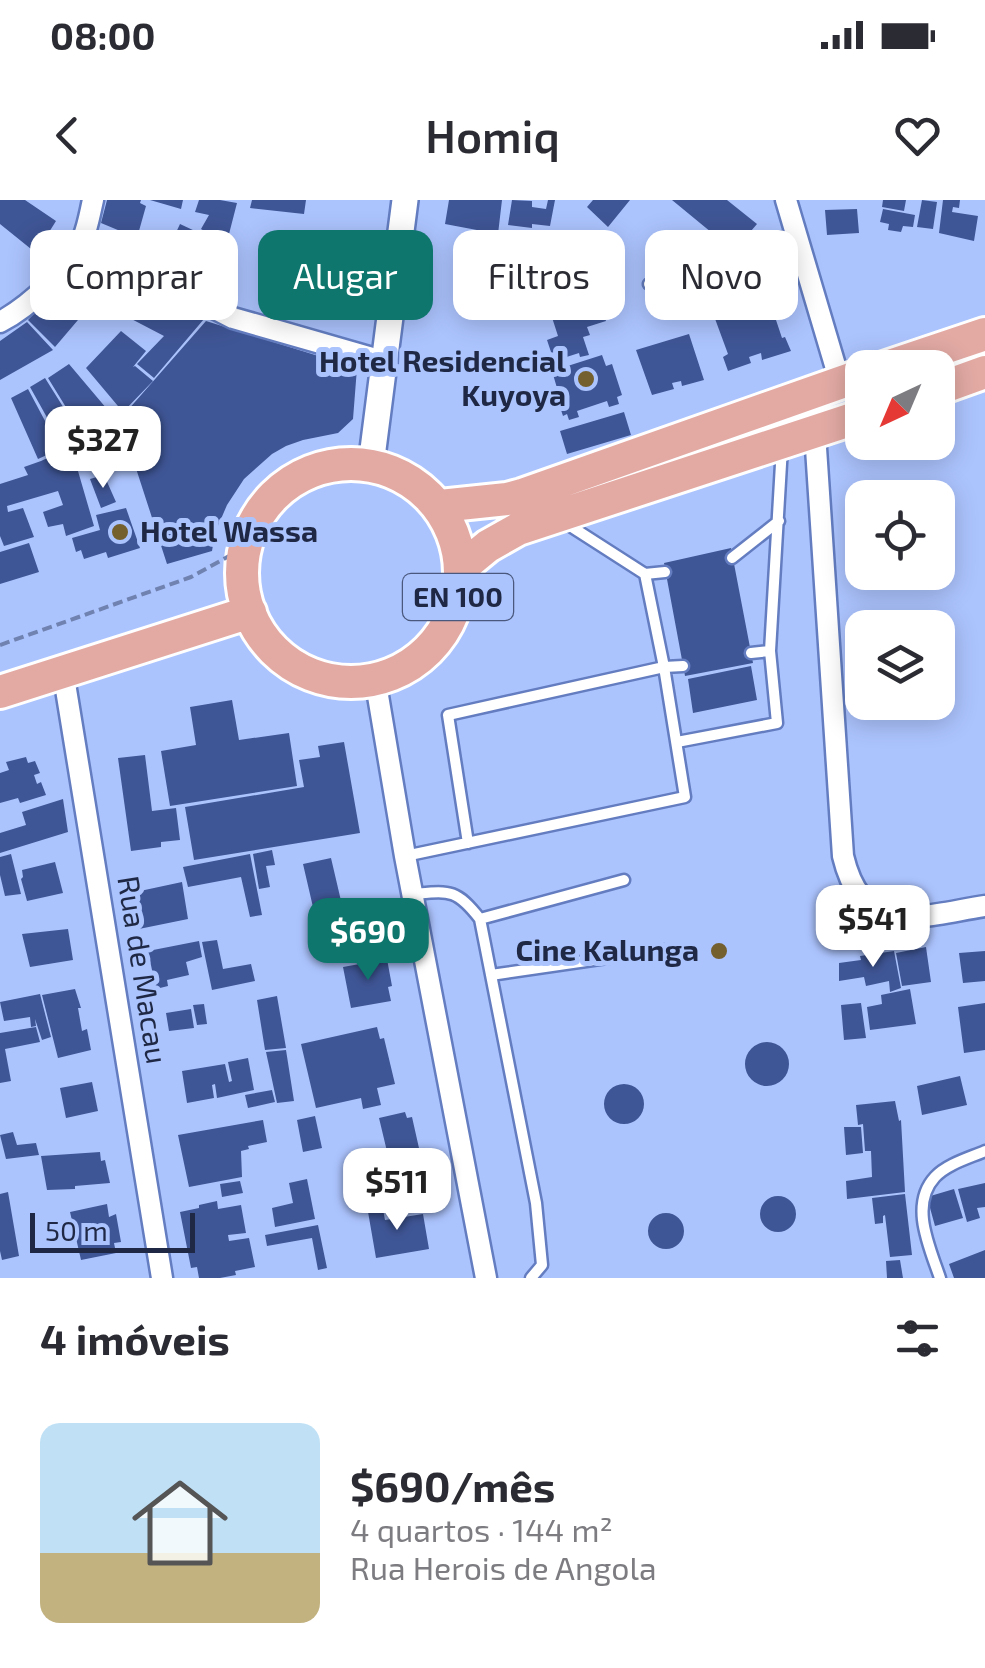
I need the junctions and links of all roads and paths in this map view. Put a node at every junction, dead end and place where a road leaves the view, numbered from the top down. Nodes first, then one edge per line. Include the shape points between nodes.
1 (93, 200) edge
2 (406, 200) edge
3 (786, 200) edge
4 (85, 230) edge
5 (795, 230) edge
6 (798, 238) edge
7 (30, 298) edge
8 (238, 319) edge
9 (0, 322) edge
10 (985, 334) edge
11 (937, 350) edge
12 (383, 361) junction
13 (845, 362) edge
14 (985, 372) edge
15 (845, 380) edge
16 (955, 383) edge
17 (845, 422) edge
18 (816, 432) junction
19 (782, 444) junction
20 (371, 466) junction
21 (440, 506) junction
22 (555, 516) junction
23 (778, 521) junction
24 (244, 548) junction
25 (732, 558) dead end
26 (460, 570) junction
27 (665, 572) dead end
28 (645, 574) junction
29 (250, 612) junction
30 (0, 645) edge
31 (770, 651) junction
32 (750, 654) dead end
33 (683, 666) dead end
34 (664, 667) junction
35 (63, 672) junction
36 (375, 678) junction
37 (0, 692) edge
38 (677, 742) junction
39 (468, 844) junction
40 (405, 856) junction
41 (624, 880) dead end
42 (412, 894) junction
43 (985, 906) edge
44 (480, 919) junction
45 (662, 950) dead end
46 (491, 976) junction
47 (985, 1151) edge
48 (162, 1278) edge
49 (486, 1278) edge
50 (531, 1278) edge
51 (940, 1278) edge

1 - 4 street
2 - 12 street
3 - 5 street
6 - 13 street
7 - 9 street
8 - 12 street
10 - 11 main road
12 - 20 street
14 - 16 main road
15 - 21 main road via 522,495
17 - 18 main road, EN 100
18 - 19 main road, EN 100
18 - 43 street via 848,875 858,895 886,916
19 - 22 main road, EN 100
19 - 23 lane
20 - 21 main road via 407,479
20 - 24 main road via 333,465 302,474 256,518
21 - 26 main road, EN 100
22 - 26 main road, EN 100 via 502,538
22 - 28 lane
23 - 25 lane
23 - 31 lane
24 - 29 main road, EN 100 via 242,581
24 - 30 path via 191,577
26 - 36 main road, EN 100 via 458,597 433,646 412,664
27 - 28 lane
28 - 34 lane
29 - 35 main road
29 - 36 main road, EN 100 via 263,637 306,672 332,680
31 - 32 lane
31 - 38 lane via 777,723
33 - 34 lane
34 - 38 lane
34 - 39 lane via 448,715
35 - 37 main road
35 - 48 street, Rua de Macau
36 - 40 street
38 - 39 lane via 685,797
39 - 40 lane
40 - 42 street
41 - 44 lane
42 - 44 lane via 452,891
42 - 49 street
44 - 46 lane
45 - 46 lane
46 - 50 lane via 536,1202 542,1265
47 - 51 lane via 934,1177 923,1198

